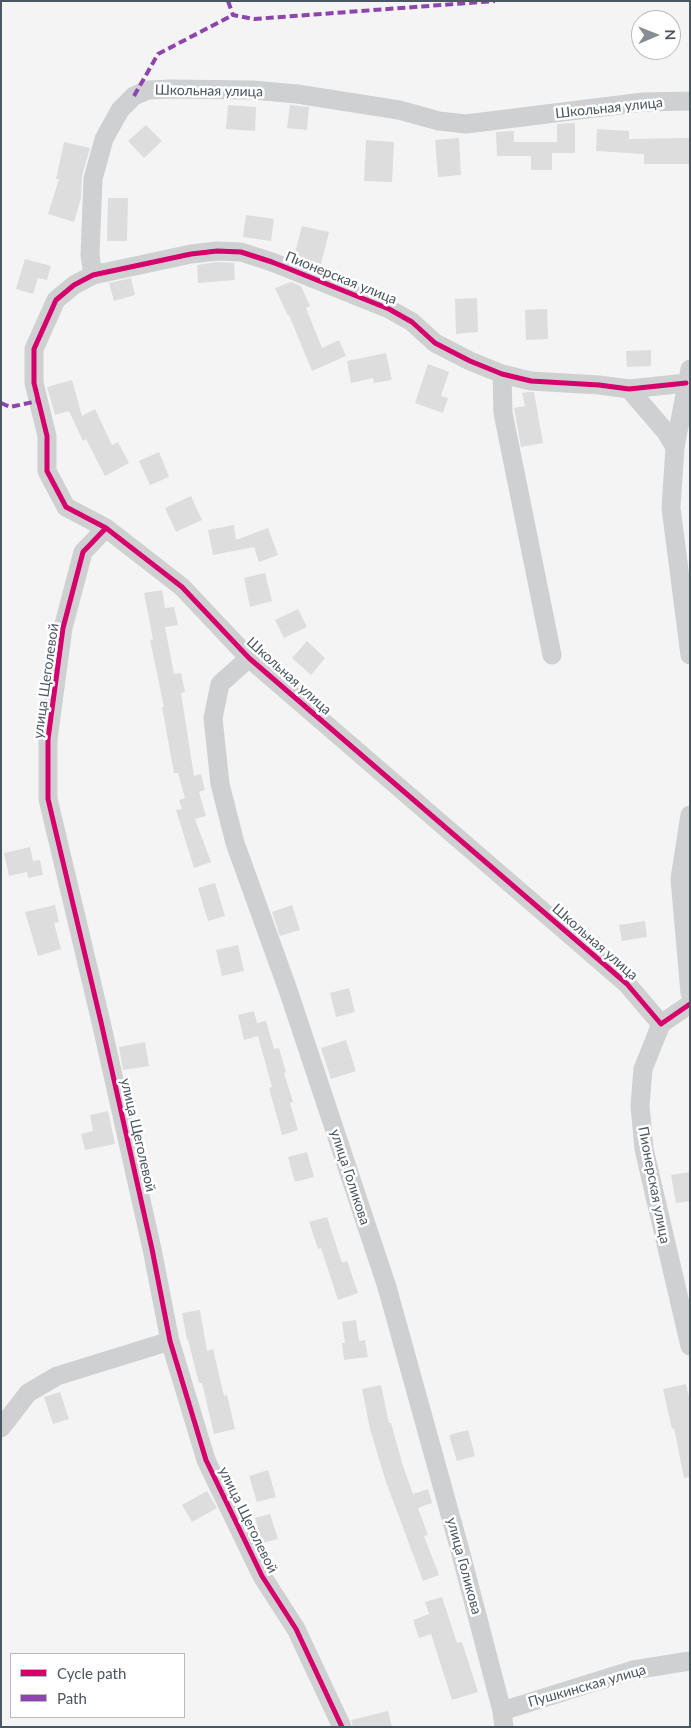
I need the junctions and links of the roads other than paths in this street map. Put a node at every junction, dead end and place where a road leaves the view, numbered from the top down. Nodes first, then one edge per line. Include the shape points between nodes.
1 (690, 101) edge
2 (94, 275) junction
3 (502, 374) junction
4 (688, 376) edge
5 (629, 389) junction
6 (675, 448) junction
7 (106, 528) junction
8 (552, 655) dead end
9 (690, 655) edge
10 (249, 658) junction
11 (690, 815) edge
12 (690, 993) edge
13 (690, 1004) edge
14 (661, 1024) junction
15 (170, 1341) junction
16 (690, 1346) edge
17 (1, 1428) edge
18 (690, 1660) edge
19 (503, 1719) edge
20 (342, 1727) edge

1 - 2 street, Школьная улица via 643,102 466,124 439,121 391,108 297,94 253,90 148,90 134,96 120,110 104,139 94,179 90,255
2 - 3 street, Пионерская улица via 191,254 217,250 241,252 389,309 412,322 435,343
2 - 7 street, Школьная улица via 74,285 56,300 34,349 34,383 47,436 47,471 66,507
3 - 5 street, Пионерская улица via 532,381 599,384
3 - 8 street via 503,413
4 - 5 street, Пионерская улица
4 - 6 street, Пионерская улица
5 - 6 street via 666,432
6 - 9 street, Пионерская улица via 671,508
7 - 10 street, Школьная улица via 182,587
7 - 15 street, улица Щеголевой via 83,552 63,628 48,739 48,799 131,1154
10 - 14 street, Школьная улица via 628,984
10 - 19 street, улица Голикова via 220,684 212,718 220,784 235,843 288,990 387,1287
11 - 12 street via 680,879
13 - 14 street
14 - 16 street, Пионерская улица via 643,1069 640,1106 644,1149
15 - 17 street via 57,1376 28,1393
15 - 20 street, улица Щеголевой via 206,1460 262,1576 296,1629
18 - 19 street, Пушкинская улица via 634,1670

